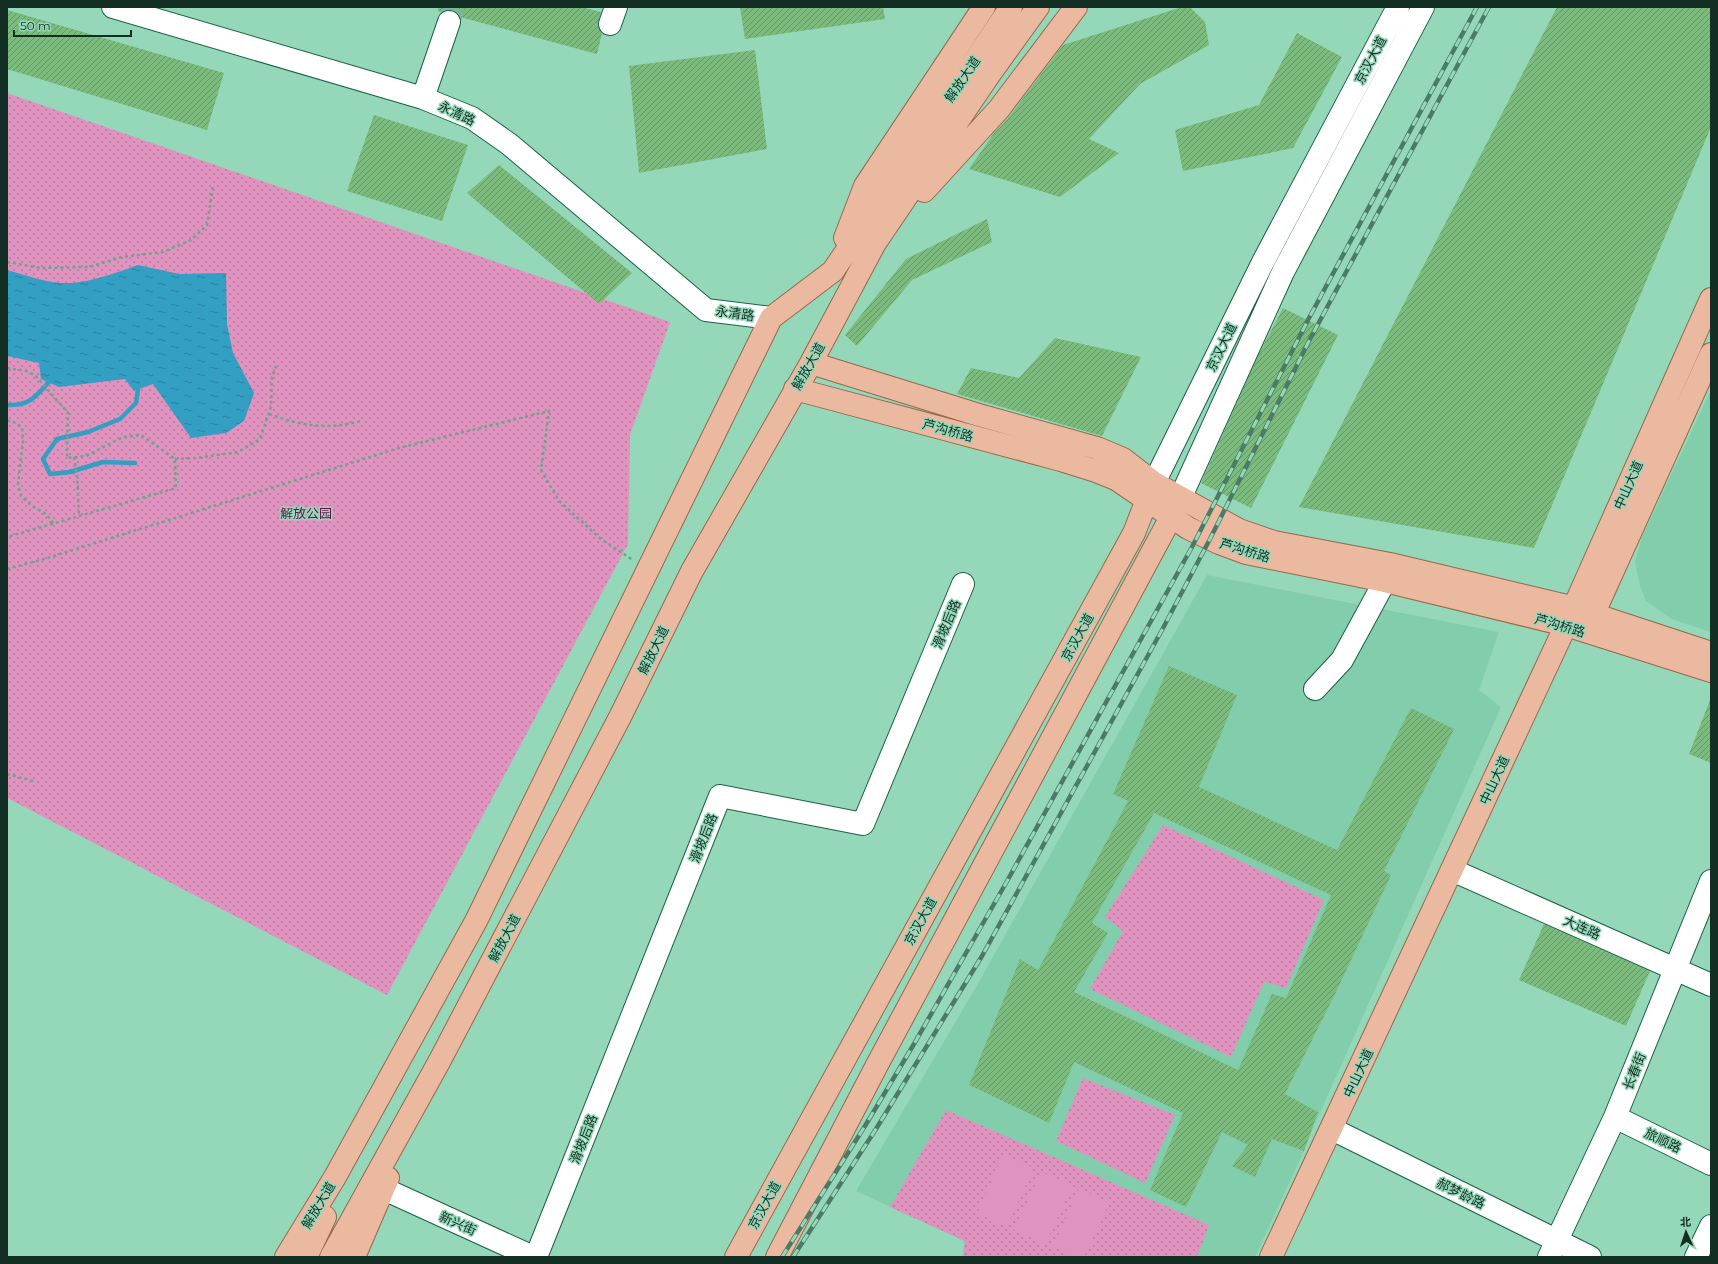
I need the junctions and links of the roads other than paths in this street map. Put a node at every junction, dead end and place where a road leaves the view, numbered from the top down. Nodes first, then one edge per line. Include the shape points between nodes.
1 (113, 7) edge
2 (984, 7) edge
3 (1011, 7) edge
4 (1076, 7) edge
5 (1398, 7) edge
6 (1423, 7) edge
7 (1036, 10) edge
8 (449, 22) tunnel mouth
9 (423, 98) junction
10 (876, 243) junction
11 (833, 271) junction
12 (1711, 299) edge
13 (771, 318) junction
14 (1711, 354) edge
15 (811, 363) junction
16 (795, 389) junction
17 (1151, 491) junction
18 (1180, 497) junction
19 (1171, 517) junction
20 (1385, 581) junction
21 (963, 584) dead end
22 (1593, 615) junction
23 (1572, 621) junction
24 (1711, 653) edge
25 (1711, 671) edge
26 (1315, 689) dead end
27 (1452, 870) junction
28 (1711, 881) edge
29 (1675, 968) junction
30 (1711, 985) edge
31 (407, 1047) junction
32 (438, 1062) junction
33 (1615, 1117) junction
34 (1332, 1129) junction
35 (1711, 1164) edge
36 (384, 1189) junction
37 (1711, 1226) edge
38 (1553, 1249) edge
39 (286, 1257) edge
40 (306, 1257) edge
41 (330, 1257) edge
42 (354, 1257) edge
43 (534, 1257) edge
44 (736, 1257) edge
45 (777, 1257) edge
46 (1271, 1257) edge
47 (1590, 1257) edge
48 (1696, 1257) edge

1 - 9 street, 永清路
2 - 11 main road, 解放大道 via 865,186
3 - 11 main road, 解放大道
4 - 10 main road, 解放大道 via 999,109
5 - 17 street, 京汉大道 via 1263,262
6 - 18 street, 京汉大道 via 1283,272
7 - 10 main road, 解放大道
8 - 9 street
9 - 13 street, 永清路 via 472,118 509,144 706,310
10 - 15 main road, 解放大道
11 - 13 main road, 解放大道
12 - 23 main road, 中山大道
13 - 31 main road, 解放大道 via 476,921
14 - 22 main road, 中山大道
15 - 16 main road, 解放大道
15 - 17 main road, 芦沟桥路 via 1097,448 1123,459
16 - 17 main road, 芦沟桥路 via 1061,460
16 - 32 main road, 解放大道 via 692,571 620,717
17 - 18 main road, 芦沟桥路
17 - 19 main road, 芦沟桥路
17 - 44 main road, 京汉大道 via 1134,533
18 - 19 street, 京汉大道
18 - 23 main road, 芦沟桥路 via 1239,530 1274,542 1390,564
19 - 20 main road, 芦沟桥路 via 1219,543 1246,553
19 - 45 main road, 京汉大道
20 - 23 main road, 芦沟桥路
20 - 26 street via 1342,660
21 - 43 street, 滑坡后路 via 863,824 720,796
22 - 23 main road, 芦沟桥路
22 - 24 main road, 芦沟桥路
23 - 25 main road, 芦沟桥路
23 - 27 main road, 中山大道
27 - 29 street, 大连路
27 - 34 main road, 中山大道
28 - 29 street, 长春街
29 - 30 street, 大连路
29 - 33 street, 长春街
31 - 39 main road, 解放大道 via 335,1177
31 - 40 main road, 解放大道
32 - 36 main road, 解放大道
32 - 41 main road, 解放大道
33 - 35 street, 旅顺路
33 - 38 street, 长春街
34 - 38 street, 郝梦龄路
34 - 46 main road, 中山大道
36 - 42 main road, 解放大道
36 - 43 street, 新兴街
37 - 48 street
38 - 47 street, 郝梦龄路

